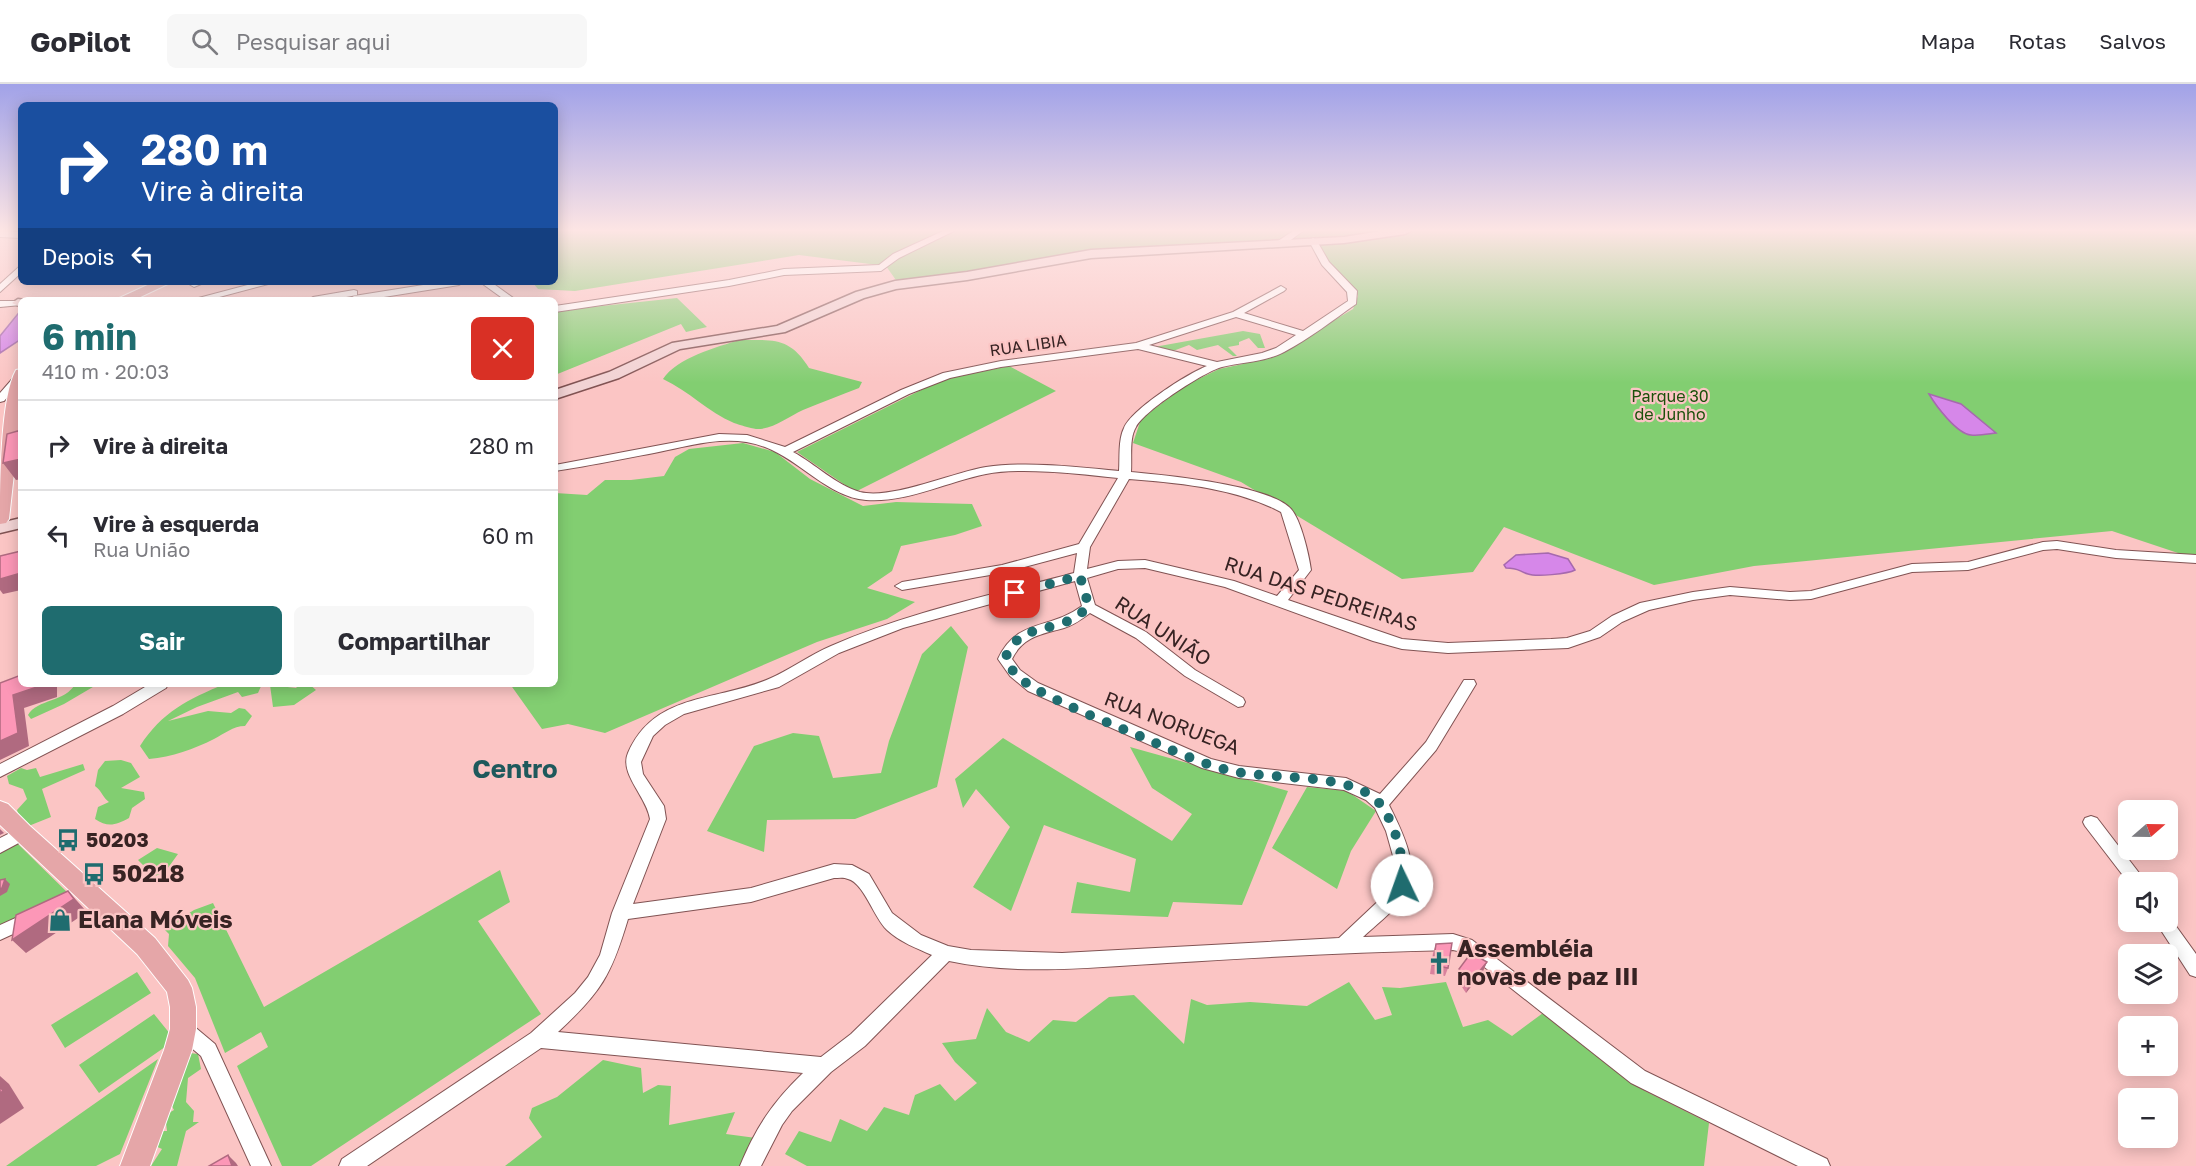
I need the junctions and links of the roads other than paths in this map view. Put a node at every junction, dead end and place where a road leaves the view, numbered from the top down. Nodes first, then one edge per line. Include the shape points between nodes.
1 (737, 281) edge
2 (892, 281) edge
3 (917, 281) edge
4 (1343, 281) edge
5 (158, 285) edge
6 (258, 285) edge
7 (446, 285) joint
8 (488, 285) edge
9 (895, 285) junction
10 (1281, 289) dead end
11 (129, 297) edge
12 (208, 297) edge
13 (354, 297) edge
14 (428, 297) edge
15 (506, 297) edge
16 (18, 303) edge
17 (0, 304) edge
18 (558, 309) edge
19 (1236, 314) junction
20 (1303, 334) junction
21 (1137, 346) junction
22 (1217, 365) junction
23 (18, 377) edge
24 (18, 384) edge
25 (558, 394) edge
26 (0, 399) edge
27 (786, 451) junction
28 (558, 467) edge
29 (1125, 475) junction
30 (0, 519) edge
31 (18, 524) edge
32 (0, 528) edge
33 (1084, 547) junction
34 (2196, 560) edge
35 (1080, 576) junction
36 (902, 586) dead end
37 (1280, 601) junction
38 (1089, 607) junction
39 (1469, 684) dead end
40 (156, 687) edge
41 (1238, 702) dead end
42 (0, 771) edge
43 (1381, 804) junction
44 (0, 810) edge
45 (2091, 822) dead end
46 (22, 833) junction
47 (0, 846) edge
48 (2130, 872) edge
49 (49, 910) edge
50 (621, 913) junction
51 (2171, 932) edge
52 (0, 933) edge
53 (1343, 945) junction
54 (946, 953) junction
55 (2196, 969) edge
56 (183, 1029) junction
57 (538, 1039) junction
58 (824, 1066) junction
59 (135, 1166) edge
60 (261, 1166) edge
61 (349, 1166) edge
62 (750, 1166) edge
63 (1820, 1166) edge

1 - 18 street
2 - 9 street
3 - 9 main road
4 - 20 street, RUA UNIÃO via 1354,297 1349,306
5 - 11 main road
6 - 12 street
7 - 13 street
7 - 14 street
8 - 15 street
9 - 25 main road via 850,299 780,329 677,345 614,375
10 - 19 street, RUA LIBIA
16 - 17 street
19 - 20 street
19 - 21 street, RUA LIBIA
20 - 22 street, RUA UNIÃO via 1265,356
21 - 22 street
21 - 27 street, RUA LIBIA via 947,375
22 - 29 street, RUA UNIÃO via 1183,382 1135,420 1127,438
23 - 26 street
24 - 30 main road
27 - 28 street via 748,438 716,438
27 - 29 street via 862,496 991,470
29 - 33 street, RUA UNIÃO
29 - 37 street via 1249,493 1287,511 1305,566
31 - 32 main road
33 - 35 street, RUA UNIÃO
33 - 36 street via 1002,569
34 - 37 street, RUA DAS PEDREIRAS via 2043,546 1968,566 1912,568 1810,594 1730,591 1693,596 1645,606 1595,634 1551,644 1418,646 1373,636
35 - 37 street, RUA DAS PEDREIRAS via 1118,565 1145,564
35 - 38 street, RUA UNIÃO
35 - 50 street, RUA DAS PEDREIRAS via 898,625 834,650 774,683 695,704 660,721 648,732 633,762 636,776 656,806 658,819
38 - 41 street, RUA UNIÃO via 1141,635 1190,673
38 - 43 street, RUA NORUEGA via 1072,619 1022,634 1005,659 1015,673 1033,687 1207,764 1239,772 1346,784
39 - 43 street via 1431,746
40 - 42 street
43 - 53 street via 1403,863 1402,885
44 - 46 main road
45 - 48 street
46 - 47 street
46 - 56 main road via 78,896 146,946 175,981 183,1007
49 - 52 street
50 - 54 street via 734,898 843,871 863,879 894,926
50 - 57 street via 608,957 594,983
51 - 55 street
53 - 54 street via 1062,961 971,958
53 - 63 street via 1466,945 1638,1077
54 - 58 street via 858,1040
56 - 59 main road
56 - 60 street via 208,1050
57 - 58 street
57 - 61 street
58 - 62 street via 785,1104

